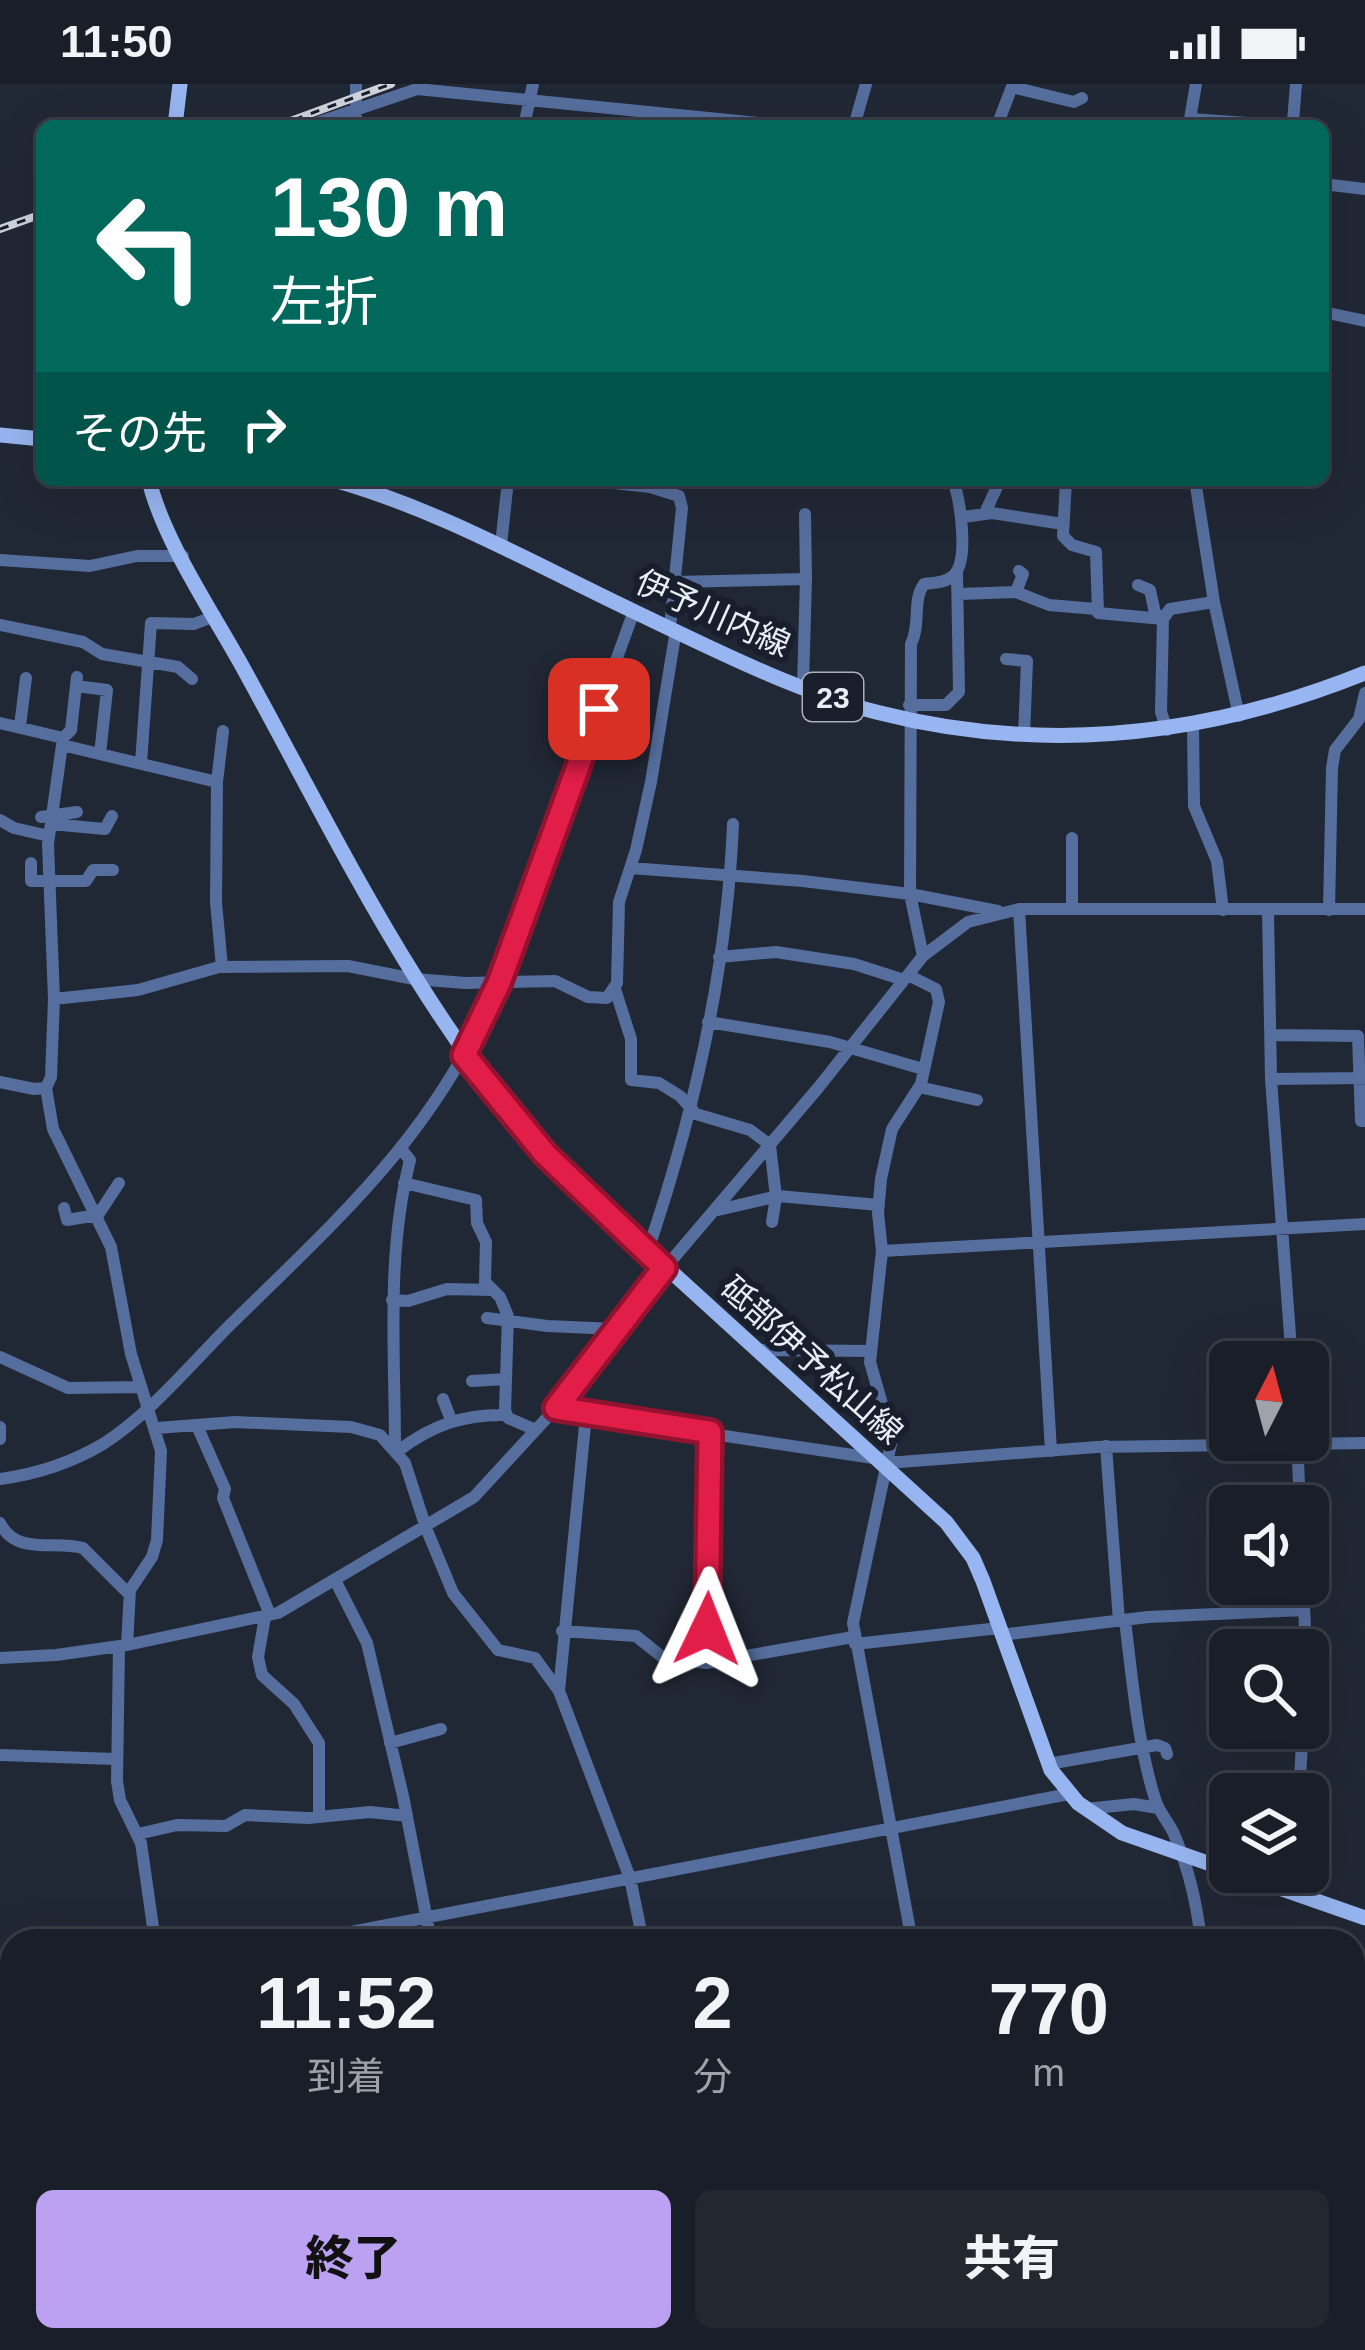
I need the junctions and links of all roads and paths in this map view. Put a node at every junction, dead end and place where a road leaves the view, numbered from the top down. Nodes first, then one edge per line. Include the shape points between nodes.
1 (180, 84) edge
2 (356, 84) edge
3 (533, 84) edge
4 (866, 84) edge
5 (1196, 84) edge
6 (1296, 84) edge
7 (1012, 85) edge
8 (1082, 98) dead end
9 (529, 101) junction
10 (356, 109) junction
11 (176, 120) edge
12 (325, 120) edge
13 (356, 120) edge
14 (525, 120) edge
15 (739, 120) edge
16 (856, 120) edge
17 (999, 120) edge
18 (1190, 120) edge
19 (1292, 120) edge
20 (1329, 185) edge
21 (1365, 189) edge
22 (1329, 313) edge
23 (1365, 321) edge
24 (0, 435) edge
25 (36, 438) edge
26 (151, 486) edge
27 (352, 486) edge
28 (507, 486) edge
29 (641, 486) edge
30 (954, 486) edge
31 (997, 486) edge
32 (1066, 486) edge
33 (1196, 486) edge
34 (985, 513) junction
35 (806, 514) dead end
36 (962, 517) junction
37 (1063, 524) junction
38 (501, 545) junction
39 (183, 556) junction
40 (0, 560) edge
41 (1019, 571) dead end
42 (957, 572) junction
43 (806, 579) junction
44 (673, 582) junction
45 (1138, 585) dead end
46 (1016, 592) junction
47 (959, 594) junction
48 (1214, 602) junction
49 (1096, 609) junction
50 (634, 611) junction
51 (215, 616) junction
52 (1163, 619) junction
53 (0, 625) edge
54 (673, 629) junction
55 (1006, 659) dead end
56 (148, 660) junction
57 (1365, 673) edge
58 (26, 678) dead end
59 (192, 679) dead end
60 (802, 686) junction
61 (1365, 694) edge
62 (909, 712) junction
63 (1239, 716) junction
64 (0, 723) edge
65 (20, 725) junction
66 (1192, 725) junction
67 (1167, 730) junction
68 (223, 731) dead end
69 (1024, 735) junction
70 (62, 741) junction
71 (100, 754) junction
72 (141, 764) junction
73 (217, 782) junction
74 (77, 812) dead end
75 (112, 816) dead end
76 (0, 820) edge
77 (48, 824) junction
78 (733, 824) dead end
79 (1072, 838) dead end
80 (32, 863) dead end
81 (630, 868) junction
82 (113, 870) dead end
83 (732, 878) junction
84 (48, 881) junction
85 (910, 894) junction
86 (1019, 909) junction
87 (1072, 909) junction
88 (1365, 909) edge
89 (1223, 910) junction
90 (1268, 910) junction
91 (1329, 910) junction
92 (999, 911) junction
93 (923, 956) junction
94 (719, 957) junction
95 (222, 967) junction
96 (906, 977) junction
97 (414, 979) junction
98 (499, 983) junction
99 (615, 989) junction
100 (54, 999) junction
101 (708, 1022) junction
102 (1270, 1036) junction
103 (848, 1049) junction
104 (464, 1055) junction
105 (923, 1069) junction
106 (1362, 1078) edge
107 (1271, 1079) junction
108 (0, 1082) edge
109 (919, 1087) junction
110 (46, 1088) junction
111 (977, 1100) dead end
112 (690, 1110) junction
113 (1365, 1121) edge
114 (770, 1145) junction
115 (402, 1150) junction
116 (119, 1183) dead end
117 (404, 1183) junction
118 (776, 1197) junction
119 (879, 1204) junction
120 (64, 1208) dead end
121 (716, 1210) junction
122 (98, 1215) junction
123 (772, 1222) dead end
124 (1365, 1224) edge
125 (1283, 1229) junction
126 (1037, 1241) junction
127 (882, 1251) junction
128 (647, 1252) junction
129 (664, 1268) junction
130 (490, 1291) junction
131 (392, 1300) junction
132 (488, 1318) dead end
133 (509, 1321) junction
134 (616, 1329) junction
135 (1291, 1341) edge
136 (870, 1351) junction
137 (760, 1354) junction
138 (0, 1357) edge
139 (506, 1379) junction
140 (472, 1381) dead end
141 (141, 1387) junction
142 (443, 1400) dead end
143 (149, 1406) junction
144 (556, 1408) junction
145 (506, 1414) junction
146 (586, 1415) junction
147 (451, 1420) junction
148 (0, 1427) edge
149 (198, 1427) junction
150 (157, 1429) junction
151 (536, 1430) junction
152 (710, 1432) junction
153 (0, 1439) edge
154 (1329, 1442) edge
155 (1209, 1443) edge
156 (1365, 1443) edge
157 (1106, 1446) junction
158 (396, 1449) junction
159 (1051, 1451) junction
160 (883, 1461) junction
161 (0, 1479) edge
162 (0, 1523) edge
163 (426, 1528) junction
164 (334, 1580) junction
165 (129, 1594) junction
166 (1304, 1605) edge
167 (1304, 1610) junction
168 (268, 1616) junction
169 (1122, 1620) junction
170 (1305, 1629) edge
171 (562, 1631) junction
172 (1000, 1631) junction
173 (854, 1641) junction
174 (123, 1645) junction
175 (0, 1658) edge
176 (706, 1663) junction
177 (559, 1691) junction
178 (441, 1729) dead end
179 (390, 1743) junction
180 (1144, 1748) junction
181 (1167, 1754) dead end
182 (0, 1755) edge
183 (115, 1759) junction
184 (1048, 1764) junction
185 (1069, 1794) junction
186 (1158, 1808) junction
187 (1085, 1809) junction
188 (407, 1816) junction
189 (319, 1817) junction
190 (890, 1829) junction
191 (138, 1834) junction
192 (1181, 1856) junction
193 (630, 1879) junction
194 (1294, 1894) joint
195 (427, 1918) junction
196 (1365, 1918) edge
197 (153, 1929) edge
198 (368, 1929) edge
199 (429, 1929) edge
200 (640, 1929) edge
201 (910, 1929) edge
202 (1200, 1929) edge

1 - 11 main road
2 - 10 street
3 - 9 street
4 - 16 street
5 - 18 street
6 - 19 street
7 - 8 street
7 - 17 street
9 - 10 street via 417,89
9 - 14 street
9 - 15 street
10 - 12 street
10 - 13 street
20 - 21 street
22 - 23 street
24 - 25 main road
26 - 39 main road, 砥部伊予松山線
27 - 38 main road, 伊予川内線 / 23
28 - 38 street
29 - 44 street via 679,496
30 - 36 street
31 - 34 street
32 - 37 street
33 - 48 street
34 - 36 street
34 - 37 street
35 - 43 street
36 - 42 street
37 - 49 street via 1067,542 1096,551
38 - 50 main road, 伊予川内線 / 23
39 - 40 street via 90,566
39 - 51 main road, 砥部伊予松山線
41 - 46 street
42 - 47 street
42 - 62 street via 919,591
43 - 44 street
43 - 60 street
44 - 54 street
45 - 52 street via 1150,590
46 - 47 street
46 - 49 street via 1048,605
47 - 62 street via 959,692 946,705
48 - 52 street via 1170,609
48 - 63 street
49 - 52 street
50 - 54 main road, 伊予川内線 / 23
50 - 98 street
51 - 56 street via 151,623
51 - 97 main road, 砥部伊予松山線
52 - 67 street
53 - 56 street
54 - 60 main road, 伊予川内線 / 23
54 - 81 street
55 - 69 street via 1027,661
56 - 59 street
56 - 72 street
57 - 63 main road, 伊予川内線 / 23
58 - 65 street
60 - 62 main road, 伊予川内線 / 23
61 - 91 street via 1332,768
62 - 69 main road, 伊予川内線 / 23 via 966,730
62 - 85 street
63 - 66 main road, 伊予川内線 / 23
64 - 65 street
65 - 70 street
66 - 67 main road, 伊予川内線 / 23
66 - 89 street via 1194,806 1217,861
67 - 69 main road, 伊予川内線 / 23
68 - 73 street
70 - 71 street
70 - 71 street via 71,730 76,682 107,690
70 - 77 street
71 - 72 street
72 - 73 street
73 - 95 street
74 - 77 street
75 - 77 street via 105,829
76 - 77 street via 14,829
77 - 84 street
78 - 83 street
79 - 87 street
80 - 84 street via 31,881
81 - 83 street
81 - 99 street via 619,902
82 - 84 street
83 - 85 street
83 - 94 street
84 - 100 street
85 - 92 street
85 - 93 street
86 - 87 street
86 - 92 street
86 - 126 street
87 - 89 street
88 - 91 street
89 - 90 street
90 - 91 street
90 - 102 street
92 - 93 street via 968,922
93 - 96 street
94 - 96 street via 776,952
94 - 101 street
95 - 97 street via 348,966
95 - 100 street via 138,990
96 - 103 street
96 - 105 street via 929,983 938,995
97 - 98 street
97 - 104 main road, 砥部伊予松山線
98 - 99 street via 555,982 595,999
98 - 104 street
99 - 112 street via 631,1039 631,1080 659,1083
100 - 110 street
101 - 103 street
101 - 112 street
102 - 106 street via 1358,1036
102 - 107 street
103 - 105 street
103 - 114 street
104 - 115 street
104 - 128 main road, 砥部伊予松山線 via 527,1134
105 - 109 street
106 - 107 street
106 - 113 street
107 - 125 street
108 - 110 street
109 - 111 street
109 - 119 street via 892,1130
110 - 122 street via 58,1142
112 - 114 street
112 - 128 street
114 - 118 street
114 - 121 street
115 - 117 street via 410,1160
115 - 143 street
116 - 122 street
117 - 130 street via 476,1200
117 - 131 street
118 - 119 street
118 - 121 street
118 - 123 street
119 - 127 street
120 - 122 street via 67,1220
121 - 129 street
122 - 141 street
124 - 125 street
125 - 126 street
125 - 135 street
126 - 127 street
126 - 159 street
127 - 136 street
128 - 129 main road, 砥部伊予松山線
129 - 134 street
129 - 137 main road, 砥部伊予松山線
130 - 131 street
130 - 133 street
131 - 158 street
132 - 133 street
133 - 134 street
133 - 139 street
134 - 144 street
136 - 137 street
136 - 160 street via 891,1430
137 - 160 main road, 砥部伊予松山線
138 - 141 street via 68,1388
139 - 140 street
139 - 145 street
141 - 143 street
142 - 147 street
143 - 150 street
143 - 161 street via 73,1459
144 - 146 street
144 - 151 street
145 - 147 street
145 - 151 street
146 - 152 street
146 - 171 street
147 - 158 street
148 - 153 street
149 - 150 street
149 - 158 street via 351,1426
149 - 168 street
150 - 165 street via 158,1540
151 - 163 street via 490,1484
152 - 160 street
152 - 176 street
154 - 156 street
155 - 157 street
157 - 159 street
157 - 169 street
158 - 163 street
159 - 160 street
160 - 172 main road, 砥部伊予松山線 via 962,1542
160 - 173 street
162 - 165 street via 21,1544 83,1548
163 - 164 street
163 - 177 street via 453,1593 498,1650 535,1658
164 - 168 street
164 - 179 street via 367,1643
165 - 174 street
166 - 167 street
167 - 169 street
167 - 170 street
168 - 174 street
168 - 189 street via 262,1675 319,1743
169 - 172 street
169 - 180 street
171 - 176 street via 636,1636 661,1656
171 - 177 street
172 - 173 street
172 - 184 main road, 砥部伊予松山線
173 - 176 street
173 - 190 street
174 - 175 street
174 - 183 street
177 - 193 street
178 - 179 street
179 - 188 street
180 - 181 street via 1161,1746
180 - 184 street
180 - 186 street
182 - 183 street
183 - 191 street via 120,1800
184 - 185 main road, 砥部伊予松山線
185 - 187 main road, 砥部伊予松山線
185 - 190 street
186 - 187 street
186 - 192 street
187 - 192 main road, 砥部伊予松山線
188 - 189 street
188 - 195 street
189 - 191 street via 245,1815 226,1826
190 - 193 street
190 - 201 street
191 - 197 street
192 - 194 main road, 砥部伊予松山線
192 - 202 street
193 - 195 street
193 - 200 street
194 - 196 main road, 砥部伊予松山線
195 - 198 street
195 - 199 street

